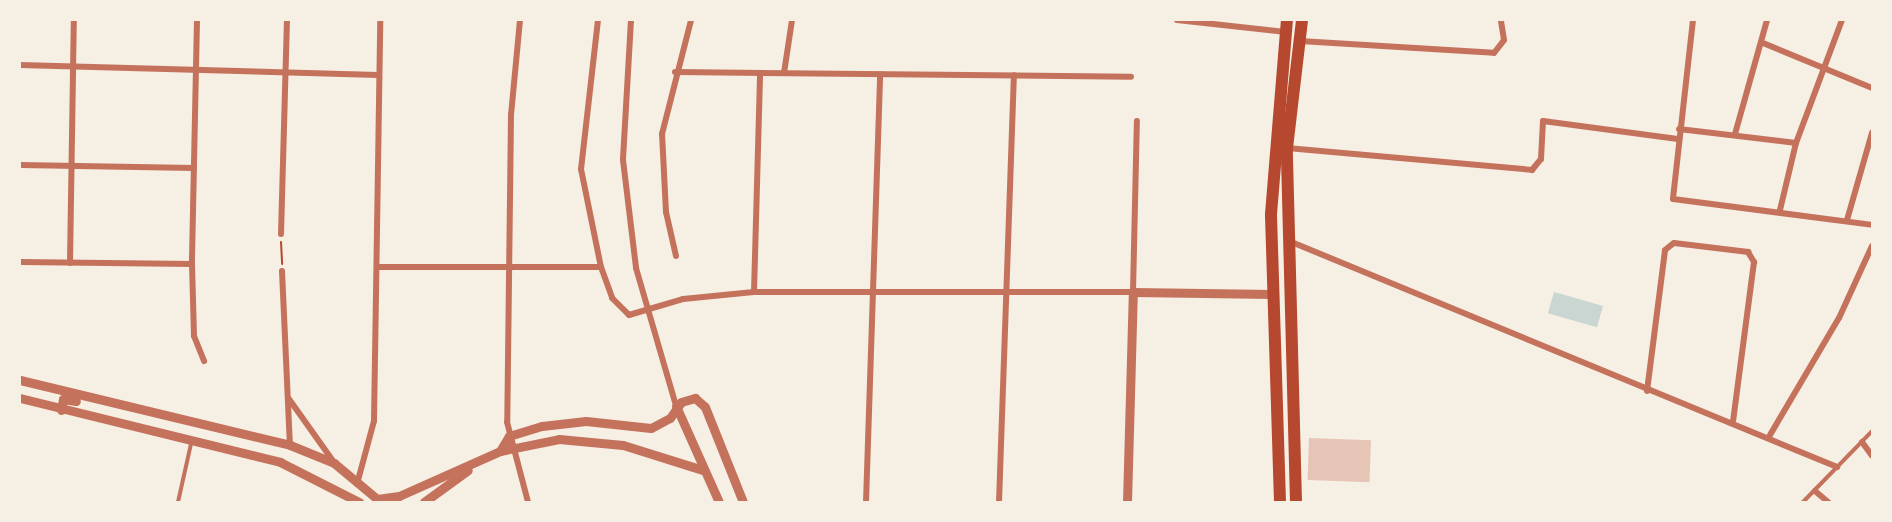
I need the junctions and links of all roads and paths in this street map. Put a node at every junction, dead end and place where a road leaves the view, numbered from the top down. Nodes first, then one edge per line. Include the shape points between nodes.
1 (74, 20) edge
2 (197, 20) edge
3 (287, 20) edge
4 (380, 20) edge
5 (520, 20) edge
6 (598, 20) edge
7 (631, 20) edge
8 (691, 20) edge
9 (792, 20) edge
10 (1177, 20) edge
11 (1302, 20) edge
12 (1501, 20) edge
13 (1693, 20) edge
14 (1767, 20) edge
15 (1842, 20) edge
16 (1286, 26) edge
17 (1299, 41) junction
18 (1763, 43) junction
19 (20, 65) edge
20 (73, 66) junction
21 (1827, 69) junction
22 (196, 70) junction
23 (285, 72) junction
24 (675, 72) junction
25 (760, 73) junction
26 (784, 73) junction
27 (880, 74) junction
28 (378, 75) junction
29 (1014, 75) junction
30 (1131, 77) dead end
31 (1872, 88) edge
32 (1137, 121) dead end
33 (1679, 129) junction
34 (1872, 133) edge
35 (1735, 134) junction
36 (1678, 139) junction
37 (1796, 143) junction
38 (1287, 148) junction
39 (20, 165) edge
40 (72, 166) junction
41 (194, 168) junction
42 (1780, 210) junction
43 (1847, 220) junction
44 (1872, 225) edge
45 (281, 234) joint
46 (1287, 240) junction
47 (1872, 246) edge
48 (676, 256) dead end
49 (20, 262) edge
50 (70, 263) junction
51 (192, 264) junction
52 (379, 267) junction
53 (601, 267) junction
54 (506, 270) junction
55 (282, 271) joint
56 (754, 292) junction
57 (873, 292) junction
58 (1133, 292) junction
59 (1272, 294) junction
60 (1006, 296) junction
61 (646, 313) junction
62 (204, 361) dead end
63 (20, 380) edge
64 (1647, 391) junction
65 (20, 398) edge
66 (289, 398) junction
67 (90, 399) junction
68 (676, 406) junction
69 (61, 410) junction
70 (1733, 421) junction
71 (1872, 431) edge
72 (1770, 435) junction
73 (508, 436) junction
74 (1862, 442) junction
75 (191, 444) junction
76 (290, 445) junction
77 (500, 451) junction
78 (512, 451) junction
79 (1872, 456) edge
80 (334, 463) junction
81 (474, 465) junction
82 (1837, 467) junction
83 (703, 470) junction
84 (357, 486) junction
85 (1815, 491) junction
86 (363, 500) edge
87 (178, 502) edge
88 (424, 502) edge
89 (528, 502) edge
90 (719, 502) edge
91 (742, 502) edge
92 (867, 502) edge
93 (999, 502) edge
94 (1127, 502) edge
95 (1280, 502) edge
96 (1296, 502) edge
97 (1803, 502) edge
98 (1828, 502) edge

1 - 20 street
2 - 22 street
3 - 23 street
4 - 28 street
5 - 54 street
6 - 53 street via 580,148
7 - 61 street via 623,160
8 - 24 street
9 - 26 street
10 - 16 street
11 - 17 main road
12 - 17 street via 1504,40 1494,53
13 - 33 street
14 - 18 street
15 - 21 street
16 - 59 main road via 1274,142
17 - 38 main road
18 - 21 street
18 - 35 street
19 - 20 street
20 - 22 street
20 - 40 street
21 - 31 street
21 - 37 street
22 - 23 street
22 - 41 street
23 - 28 street
23 - 45 street
24 - 25 street
24 - 48 street via 662,134 662,163
25 - 26 street
25 - 56 street
26 - 27 street
27 - 29 street
27 - 57 street
28 - 52 street
29 - 30 street
29 - 60 street
32 - 58 street
33 - 35 street
33 - 36 street
34 - 43 street
35 - 37 street
36 - 38 street via 1543,122 1540,159 1532,170
36 - 42 street via 1673,199 1682,203
37 - 42 street
38 - 46 main road
39 - 40 street
40 - 41 street
40 - 50 street
41 - 51 street
42 - 43 street
43 - 44 street
45 - 55 path
46 - 64 street
46 - 96 main road
47 - 72 street via 1839,318
49 - 50 street
50 - 51 street
51 - 62 street via 194,336
52 - 54 street
52 - 84 street via 374,421
53 - 54 street
53 - 61 street via 618,309 628,315
54 - 73 street
55 - 66 street
56 - 57 street
56 - 61 street via 683,299
57 - 60 street
57 - 92 street
58 - 59 street
58 - 60 street
58 - 94 street
59 - 95 main road
60 - 93 street
61 - 68 street
63 - 67 street
64 - 70 street
64 - 70 street via 1665,250 1674,243 1748,252 1754,262
65 - 69 street
66 - 76 street
66 - 80 street
67 - 69 street via 63,399
67 - 76 street
68 - 73 street via 670,418 651,428 586,421
68 - 83 street
68 - 91 street via 691,398 702,403
69 - 75 street
70 - 72 street
71 - 74 lane
72 - 82 street
73 - 77 street
73 - 78 street
74 - 79 street
74 - 82 lane
75 - 86 street via 290,466
75 - 87 lane
76 - 80 street
77 - 78 street
77 - 81 street
78 - 83 street via 559,439 594,440
78 - 89 street
80 - 84 street
81 - 86 street via 393,498
81 - 88 street
82 - 85 lane
83 - 90 street
84 - 86 street
85 - 97 lane
85 - 98 street

